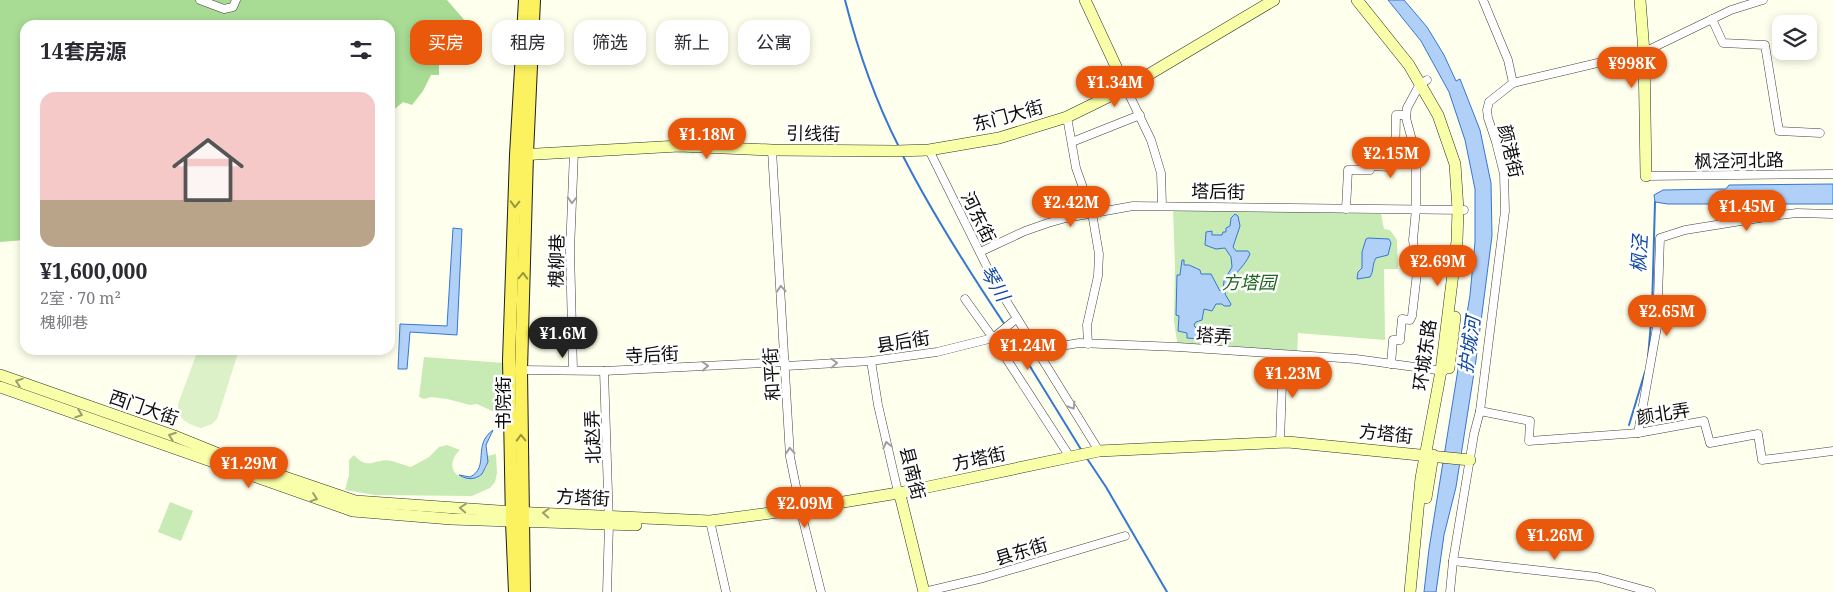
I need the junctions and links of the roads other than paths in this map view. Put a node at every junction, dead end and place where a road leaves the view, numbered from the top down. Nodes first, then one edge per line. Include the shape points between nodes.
1 (200, 0) edge
2 (236, 0) edge
3 (525, 0) edge
4 (534, 0) edge
5 (1085, 0) edge
6 (1274, 0) edge
7 (1357, 0) edge
8 (1364, 0) edge
9 (1483, 0) edge
10 (1640, 0) edge
11 (1763, 0) edge
12 (1258, 4) edge
13 (1712, 19) junction
14 (1644, 52) junction
15 (1423, 82) junction
16 (1512, 82) junction
17 (1126, 88) junction
18 (1140, 115) junction
19 (1406, 115) junction
20 (1067, 117) junction
21 (1820, 133) dead end
22 (1072, 142) junction
23 (772, 150) junction
24 (929, 150) junction
25 (574, 152) junction
26 (522, 155) junction
27 (1833, 174) edge
28 (1646, 176) joint
29 (1162, 206) junction
30 (1346, 208) junction
31 (1416, 209) junction
32 (1461, 210) junction
33 (1092, 213) junction
34 (1833, 214) edge
35 (980, 252) junction
36 (966, 299) dead end
37 (1016, 318) junction
38 (993, 338) junction
39 (1088, 344) junction
40 (1037, 350) junction
41 (1283, 355) junction
42 (871, 361) junction
43 (785, 364) junction
44 (1391, 364) junction
45 (520, 370) junction
46 (572, 370) junction
47 (604, 371) junction
48 (1445, 371) junction
49 (0, 375) edge
50 (0, 387) edge
51 (1480, 411) junction
52 (1638, 432) junction
53 (1280, 442) junction
54 (1833, 451) edge
55 (1096, 454) junction
56 (1077, 458) junction
57 (1434, 459) junction
58 (1470, 460) junction
59 (900, 496) junction
60 (801, 512) junction
61 (517, 517) junction
62 (609, 520) junction
63 (711, 524) junction
64 (1126, 536) dead end
65 (1453, 561) junction
66 (515, 592) edge
67 (524, 592) edge
68 (607, 592) edge
69 (726, 592) edge
70 (821, 592) edge
71 (924, 592) edge
72 (1410, 592) edge
73 (1417, 592) edge
74 (1450, 592) edge
75 (1650, 592) edge

1 - 2 street via 224,9 233,7
3 - 26 main road
4 - 26 main road
5 - 17 street
6 - 12 street, 东门大街
7 - 15 street, 环城东路
8 - 15 street, 环城东路 via 1382,20
9 - 16 street via 1508,60
10 - 14 street
11 - 13 street
12 - 17 street, 东门大街
13 - 14 street
13 - 21 street via 1723,43 1765,46 1778,131
14 - 16 street
14 - 28 street
15 - 19 street
15 - 32 street, 环城东路 via 1442,111 1459,160
16 - 51 street, 颜港街 via 1489,102 1488,110 1504,174 1505,211
17 - 18 street
17 - 20 street, 东门大街
18 - 22 street
18 - 29 street via 1161,173
19 - 30 street via 1396,115 1395,163 1390,163 1390,167 1370,166 1370,170 1348,170
19 - 31 street via 1416,155
20 - 22 street
20 - 24 street, 东门大街 via 999,138
22 - 33 street via 1076,168
23 - 24 street, 引线街
23 - 25 street, 引线街 via 678,146
43 -> 23 street, 和平街
24 - 35 street, 河东街
25 - 26 street, 引线街
25 -> 46 street, 槐柳巷 via 570,250
45 -> 26 main road, 书院街
26 -> 61 main road, 书院街 via 509,360
27 - 28 street, 枫泾河北路
29 - 30 street, 塔后街
29 - 33 street, 塔后街 via 1133,206
30 - 31 street, 塔后街
31 - 32 street, 塔后街
31 - 44 street via 1413,240 1417,273 1412,316 1410,320 1402,319 1400,340 1393,340
32 - 48 street, 环城东路 via 1461,265 1452,349
33 - 35 street, 塔后街 via 1025,231
33 - 39 street via 1099,254 1098,276 1087,326
34 - 52 street via 1772,216 1685,230 1660,238 1657,327
35 - 37 street, 河东街
36 - 38 street
37 - 38 street
37 - 40 street, 河东街
38 - 42 street, 县后街 via 937,352
38 - 56 street
39 - 40 street, 塔弄
39 - 41 street, 塔弄
40 -> 55 street, 河东街
41 - 44 street, 塔弄
41 - 53 street
43 -> 42 street, 县后街
59 -> 42 street, 县南街
47 -> 43 street, 寺后街
60 -> 43 street, 和平街 via 790,457
44 - 48 street, 塔弄
45 - 46 street, 寺后街
61 -> 45 main road, 书院街
46 - 47 street, 寺后街
47 - 62 street, 北赵弄
48 - 57 street, 环城东路
61 -> 49 street, 西门大街 via 355,501
50 -> 61 street, 西门大街 via 353,511
51 - 52 street, 颜北弄 via 1530,421 1529,440
51 - 58 street, 颜港街
52 - 54 street, 颜北弄 via 1704,421 1710,443 1758,434 1762,460
53 - 55 street, 方塔街
53 - 57 street, 方塔街 via 1346,446
55 - 56 street, 方塔街
55 - 57 street, 方塔街 via 1293,447
56 - 59 street, 方塔街
57 - 58 street
57 - 72 street, 环城东路 via 1421,478
57 - 73 street, 环城东路 via 1425,506
58 - 65 street, 颜港街
59 - 60 street, 方塔街
59 - 71 street, 县南街
60 - 63 street, 方塔街
60 - 70 street, 和平街
61 - 62 street, 方塔街
61 - 66 main road, 书院街
61 - 67 main road, 书院街
62 - 63 street, 方塔街
62 - 68 street, 北赵弄
63 - 69 street
64 - 71 street, 县东街
65 - 74 street, 颜港街
65 - 75 street via 1597,577

